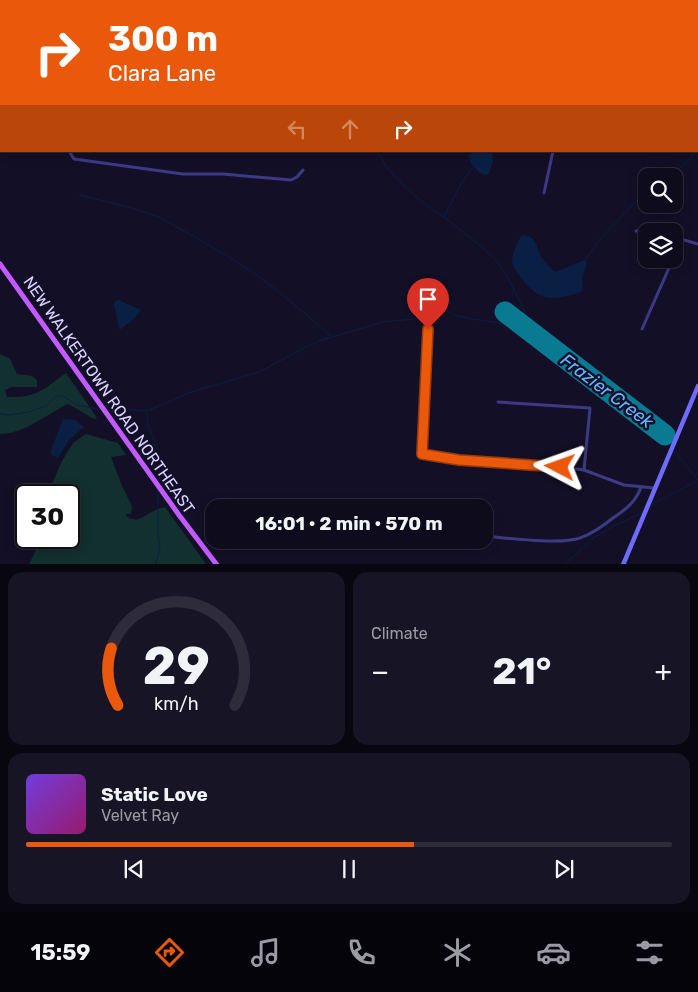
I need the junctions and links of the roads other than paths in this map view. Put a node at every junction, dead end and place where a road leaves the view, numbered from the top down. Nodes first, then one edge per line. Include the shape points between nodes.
1 (70, 152) edge
2 (553, 152) edge
3 (303, 170) dead end
4 (544, 193) dead end
5 (683, 239) edge
6 (698, 244) edge
7 (0, 264) edge
8 (669, 268) edge
9 (428, 329) dead end
10 (642, 329) dead end
11 (698, 386) edge
12 (498, 402) dead end
13 (584, 470) junction
14 (641, 488) junction
15 (654, 488) junction
16 (493, 537) edge
17 (217, 564) edge
18 (623, 564) edge

1 - 3 street via 74,159 183,174 291,180
2 - 4 street
5 - 6 street
7 - 17 main road, NEW WALKERTOWN ROAD NORTHEAST
8 - 10 street
9 - 13 street via 422,454
11 - 15 street
12 - 13 street via 590,408
13 - 14 street
14 - 15 street
14 - 16 street via 627,508 580,538 558,541
15 - 18 street

